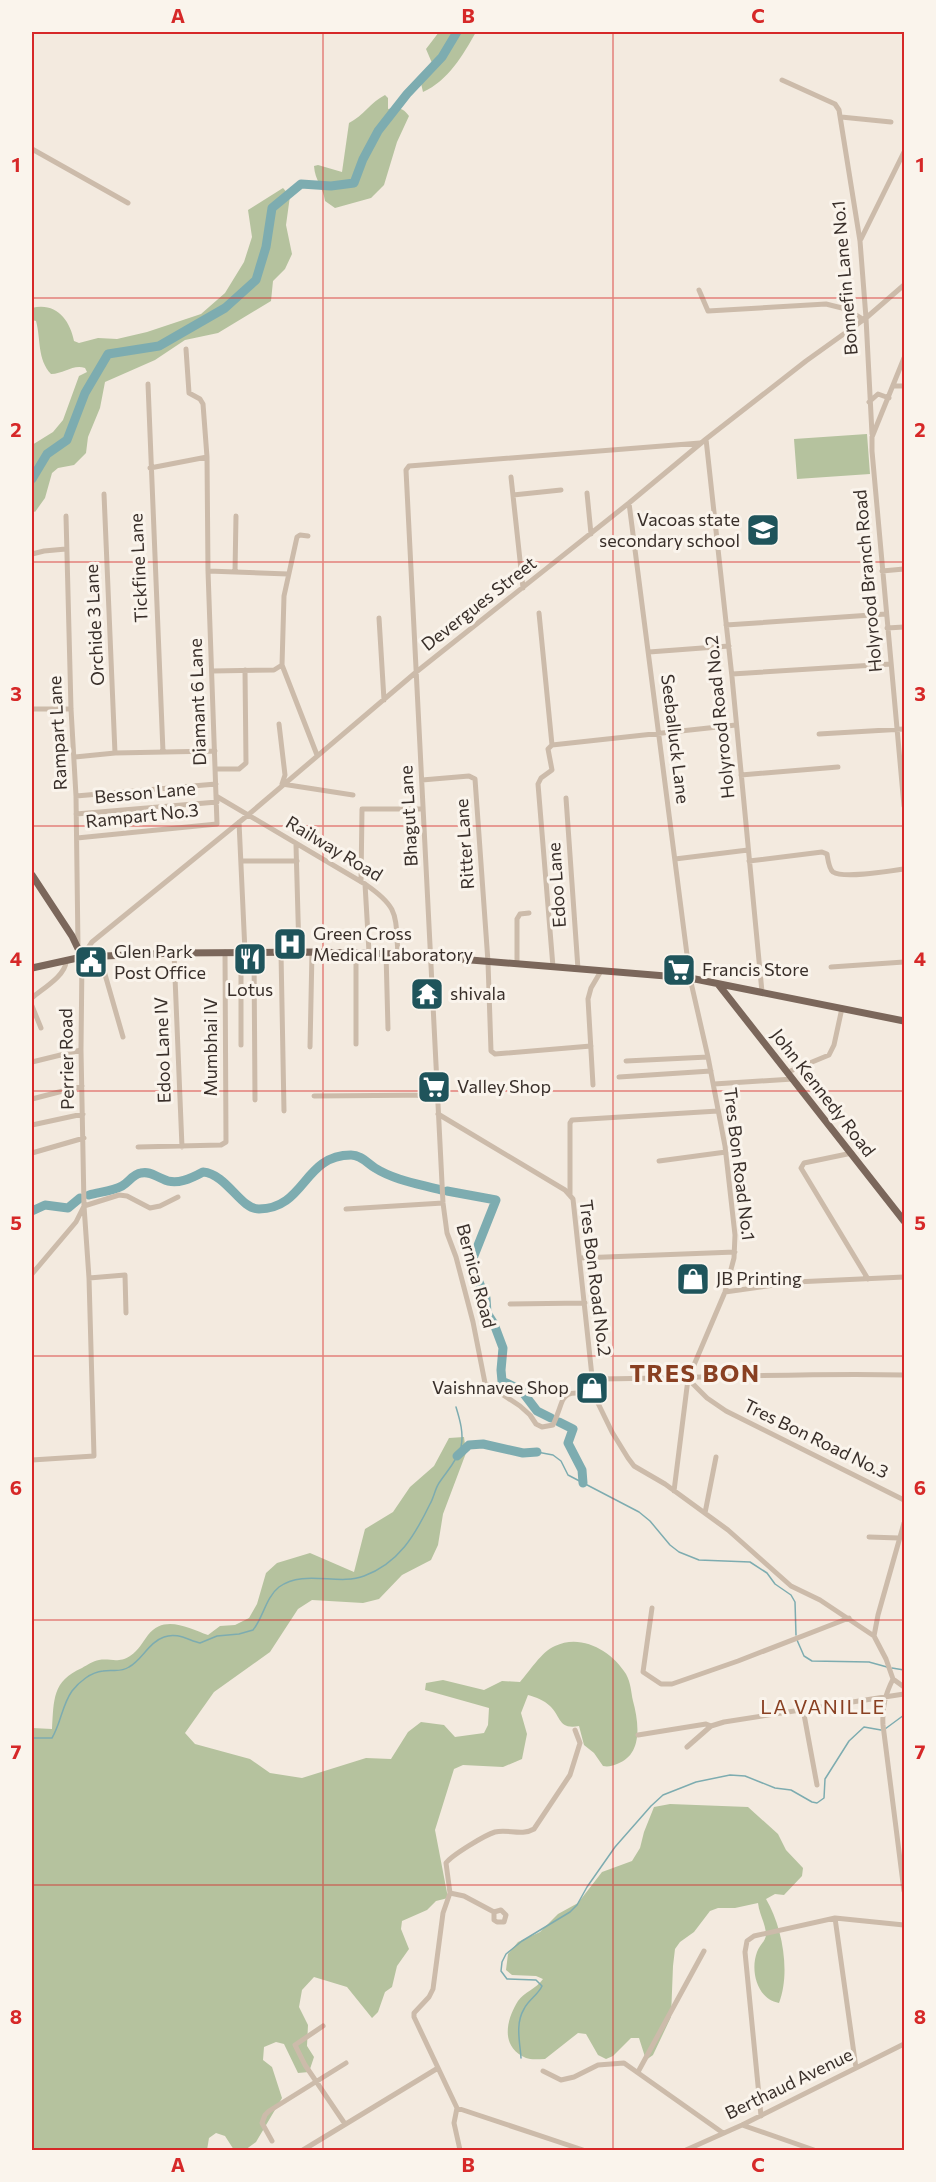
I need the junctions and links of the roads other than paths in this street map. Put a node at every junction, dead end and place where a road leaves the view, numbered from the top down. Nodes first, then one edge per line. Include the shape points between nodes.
1 (782, 80) dead end
2 (841, 117) junction
3 (891, 122) dead end
4 (32, 149) edge
5 (904, 152) edge
6 (128, 203) dead end
7 (860, 241) junction
8 (904, 285) edge
9 (699, 290) dead end
10 (865, 319) junction
11 (186, 349) dead end
12 (904, 358) edge
13 (148, 384) dead end
14 (893, 386) junction
15 (904, 386) edge
16 (889, 398) junction
17 (869, 402) junction
18 (872, 437) junction
19 (703, 441) junction
20 (207, 457) junction
21 (150, 468) junction
22 (512, 477) dead end
23 (561, 490) dead end
24 (587, 493) dead end
25 (104, 494) dead end
26 (513, 495) junction
27 (629, 503) junction
28 (66, 516) dead end
29 (236, 516) dead end
30 (591, 534) junction
31 (308, 536) dead end
32 (66, 549) junction
33 (32, 554) edge
34 (904, 569) edge
35 (208, 571) junction
36 (235, 572) junction
37 (882, 572) junction
38 (288, 574) junction
39 (523, 588) junction
40 (539, 613) dead end
41 (886, 614) junction
42 (379, 618) dead end
43 (726, 625) junction
44 (904, 627) edge
45 (887, 628) junction
46 (729, 646) junction
47 (649, 652) junction
48 (891, 664) junction
49 (282, 665) junction
50 (244, 670) junction
51 (212, 671) junction
52 (415, 673) junction
53 (732, 674) junction
54 (384, 700) junction
55 (32, 709) edge
56 (71, 709) junction
57 (279, 724) dead end
58 (736, 725) junction
59 (897, 729) junction
60 (904, 729) edge
61 (660, 732) junction
62 (819, 734) dead end
63 (552, 745) junction
64 (215, 751) junction
65 (163, 752) junction
66 (115, 753) junction
67 (317, 755) junction
68 (75, 757) junction
69 (838, 766) dead end
70 (902, 766) edge
71 (216, 769) junction
72 (741, 775) junction
73 (422, 780) junction
74 (216, 784) junction
75 (282, 784) junction
76 (353, 795) dead end
77 (76, 796) junction
78 (566, 798) dead end
79 (217, 799) junction
80 (904, 806) edge
81 (423, 809) junction
82 (76, 814) junction
83 (248, 815) junction
84 (239, 821) junction
85 (217, 824) junction
86 (77, 838) junction
87 (219, 838) junction
88 (296, 845) junction
89 (748, 849) junction
90 (675, 859) junction
91 (241, 861) junction
92 (297, 861) junction
93 (749, 861) junction
94 (904, 869) edge
95 (32, 875) edge
96 (363, 883) junction
97 (529, 913) dead end
98 (78, 949) junction
99 (225, 952) junction
100 (243, 952) junction
101 (254, 952) junction
102 (299, 952) junction
103 (312, 952) junction
104 (356, 952) junction
105 (369, 952) junction
106 (174, 953) junction
107 (281, 953) junction
108 (386, 953) junction
109 (398, 954) junction
110 (82, 957) junction
111 (100, 957) junction
112 (431, 957) junction
113 (66, 962) junction
114 (488, 962) junction
115 (904, 962) edge
116 (517, 964) junction
117 (831, 966) dead end
118 (554, 967) junction
119 (32, 968) edge
120 (578, 969) junction
121 (601, 971) junction
122 (690, 978) junction
123 (718, 984) junction
124 (762, 992) junction
125 (32, 998) edge
126 (32, 1006) edge
127 (842, 1008) junction
128 (904, 1021) edge
129 (41, 1028) dead end
130 (388, 1029) dead end
131 (123, 1037) dead end
132 (356, 1044) dead end
133 (242, 1045) dead end
134 (591, 1046) junction
135 (310, 1047) dead end
136 (81, 1050) junction
137 (708, 1057) junction
138 (626, 1060) dead end
139 (32, 1062) edge
140 (711, 1071) junction
141 (788, 1072) junction
142 (620, 1077) dead end
143 (793, 1079) junction
144 (714, 1084) junction
145 (593, 1085) dead end
146 (82, 1086) junction
147 (438, 1095) junction
148 (314, 1096) dead end
149 (32, 1099) edge
150 (255, 1100) dead end
151 (284, 1111) dead end
152 (718, 1111) junction
153 (83, 1114) junction
154 (438, 1114) junction
155 (32, 1125) edge
156 (84, 1138) junction
157 (138, 1147) dead end
158 (182, 1147) junction
159 (726, 1152) junction
160 (32, 1153) edge
161 (852, 1153) junction
162 (659, 1161) dead end
163 (570, 1194) junction
164 (178, 1197) dead end
165 (443, 1203) junction
166 (84, 1206) junction
167 (346, 1209) dead end
168 (904, 1221) edge
169 (735, 1252) junction
170 (580, 1258) junction
171 (32, 1274) edge
172 (904, 1277) edge
173 (89, 1278) junction
174 (868, 1279) junction
175 (725, 1292) junction
176 (585, 1303) junction
177 (510, 1304) dead end
178 (126, 1313) dead end
179 (904, 1375) edge
180 (688, 1379) junction
181 (593, 1380) junction
182 (594, 1395) junction
183 (716, 1457) dead end
184 (32, 1460) edge
185 (674, 1491) junction
186 (904, 1500) edge
187 (705, 1513) junction
188 (904, 1523) edge
189 (869, 1538) dead end
190 (899, 1538) junction
191 (652, 1608) dead end
192 (849, 1618) junction
193 (874, 1635) junction
194 (892, 1677) junction
195 (904, 1687) edge
196 (904, 1694) edge
197 (885, 1696) junction
198 (803, 1709) junction
199 (711, 1726) junction
200 (575, 1731) dead end
201 (638, 1735) dead end
202 (687, 1747) dead end
203 (818, 1785) dead end
204 (904, 1891) edge
205 (450, 1893) junction
206 (494, 1912) dead end
207 (835, 1918) junction
208 (904, 1925) edge
209 (704, 1951) dead end
210 (323, 2026) dead end
211 (904, 2044) edge
212 (346, 2063) dead end
213 (856, 2067) junction
214 (438, 2068) junction
215 (543, 2072) dead end
216 (638, 2072) junction
217 (317, 2083) junction
218 (457, 2108) junction
219 (761, 2116) junction
220 (345, 2124) junction
221 (742, 2125) junction
222 (723, 2133) junction
223 (272, 2141) dead end
224 (303, 2151) edge
225 (460, 2151) edge
226 (583, 2151) edge
227 (686, 2151) edge
228 (814, 2151) edge

1 - 2 street via 835,104
2 - 3 street
2 - 7 street, Bonnefin Lane No.1
4 - 6 street
5 - 7 street
7 - 10 street, Bonnefin Lane No.1
8 - 10 street, Devergues Street
9 - 10 street via 708,311 826,304
10 - 17 street, Bonnefin Lane No.1
10 - 19 street, Devergues Street
11 - 20 street, Diamant 6 Lane via 189,393 203,404
12 - 14 street, Holyrood Branch Road
13 - 21 street, Tickfine Lane
14 - 15 street
14 - 16 street, Holyrood Branch Road
16 - 17 street via 878,394
16 - 18 street, Holyrood Branch Road
17 - 18 street, Bonnefin Lane No.1
18 - 37 street, Holyrood Branch Road
19 - 27 street, Devergues Street
19 - 43 street, Holyrood Road No.2
19 - 52 street, Bhagut Lane via 407,467
20 - 21 street
20 - 35 street, Diamant 6 Lane
21 - 65 street, Tickfine Lane
22 - 26 street
23 - 26 street
24 - 30 street
25 - 66 street, Orchide 3 Lane
26 - 39 street
27 - 30 street, Devergues Street
27 - 47 street, Seeballuck Lane
28 - 32 street, Rampart Lane
29 - 36 street
30 - 39 street, Devergues Street
31 - 38 street via 297,537
32 - 33 street
32 - 56 street, Rampart Lane
34 - 37 street
35 - 36 street
35 - 51 street, Diamant 6 Lane
36 - 38 street
37 - 41 street, Holyrood Branch Road
38 - 49 street via 282,610
39 - 52 street, Devergues Street
40 - 63 street
41 - 43 street
41 - 45 street, Holyrood Branch Road
42 - 54 street
43 - 46 street, Holyrood Road No.2
44 - 45 street
45 - 48 street, Holyrood Branch Road
46 - 47 street
46 - 53 street, Holyrood Road No.2
47 - 61 street, Seeballuck Lane
48 - 53 street
48 - 59 street, Holyrood Branch Road
49 - 50 street via 278,669
49 - 67 street
50 - 51 street
50 - 71 street via 246,763 239,769
51 - 64 street, Diamant 6 Lane
52 - 54 street, Devergues Street
52 - 73 street, Bhagut Lane
53 - 58 street, Holyrood Road No.2
54 - 67 street, Devergues Street
55 - 56 street
56 - 68 street, Rampart Lane
57 - 75 street via 285,771
58 - 61 street
58 - 72 street, Holyrood Road No.2
59 - 60 street
59 - 62 street
59 - 70 street, Holyrood Branch Road
61 - 63 street
61 - 90 street, Seeballuck Lane
63 - 118 street via 548,749 552,770 538,784
64 - 65 street
64 - 71 street, Diamant 6 Lane
65 - 66 street
66 - 68 street
67 - 75 street, Devergues Street
68 - 77 street, Rampart Lane
69 - 72 street
70 - 80 street, Holyrood Branch Road
71 - 74 street, Diamant 6 Lane
72 - 89 street, Holyrood Road No.2
73 - 81 street, Bhagut Lane
73 - 114 street, Ritter Lane via 470,776 476,779
74 - 77 street
74 - 79 street, Diamant 6 Lane
75 - 76 street
75 - 83 street, Devergues Street
77 - 82 street, Rampart Lane
78 - 120 street, Edoo Lane
79 - 82 street, Besson Lane
79 - 83 street
79 - 85 street, Rampart No.3
81 - 96 street via 362,809
81 - 112 street, Bhagut Lane
82 - 86 street, Rampart Lane
83 - 84 street, Devergues Street
83 - 88 street, Railway Road
84 - 87 street, Devergues Street
84 - 91 street
85 - 86 street, Rampart No.3
85 - 87 street
86 - 98 street, Rampart Lane
87 - 110 street, Devergues Street via 92,942
88 - 92 street
88 - 96 street, Railway Road
89 - 90 street
89 - 93 street, Holyrood Road No.2
90 - 122 street, Seeballuck Lane
91 - 92 street
91 - 100 street
92 - 102 street
93 - 94 street via 822,852 835,873
93 - 124 street, Holyrood Road No.2
95 - 98 main road
96 - 105 street
96 - 109 street, Railway Road via 388,901 396,915
97 - 116 street via 520,914 517,919
98 - 110 main road
99 - 100 main road
99 - 106 main road
99 - 158 street, Mumbhai IV via 225,1143
100 - 101 main road
100 - 133 street
101 - 107 main road
101 - 150 street
102 - 103 main road
102 - 107 main road
103 - 104 main road
103 - 135 street
104 - 105 main road
104 - 132 street
105 - 108 main road
106 - 111 main road
106 - 158 street, Edoo Lane IV
107 - 151 street
108 - 109 main road
108 - 130 street
109 - 112 main road
110 - 111 main road
110 - 113 main road
110 - 136 street, Perrier Road
111 - 131 street
112 - 114 main road
112 - 147 street, Bernica Road
113 - 119 main road
113 - 125 street via 61,974
114 - 116 main road
114 - 134 street via 492,1053
115 - 117 street
116 - 118 main road
118 - 120 main road
120 - 121 main road
121 - 122 main road
121 - 134 street via 588,999
122 - 123 main road
122 - 137 street, Tres Bon Road No.1
123 - 124 main road
123 - 141 main road, John Kennedy Road
124 - 127 main road
126 - 129 street
127 - 128 main road
127 - 141 street via 829,1054
134 - 145 street
136 - 139 street
136 - 146 street, Perrier Road
137 - 138 street
137 - 140 street, Tres Bon Road No.1
140 - 142 street
140 - 144 street, Tres Bon Road No.1
141 - 143 main road, John Kennedy Road
143 - 144 street
143 - 161 main road, John Kennedy Road
144 - 152 street, Tres Bon Road No.1
146 - 149 street
146 - 153 street, Perrier Road
147 - 148 street
147 - 154 street, Bernica Road
152 - 159 street, Tres Bon Road No.1
152 - 163 street via 572,1120
153 - 155 street
153 - 156 street, Perrier Road
154 - 163 street, Tres Bon Road No.2
154 - 165 street, Bernica Road
156 - 160 street
156 - 166 street, Perrier Road
157 - 158 street
159 - 162 street
159 - 169 street, Tres Bon Road No.1
161 - 168 main road, John Kennedy Road
161 - 174 street via 804,1163 801,1168
163 - 170 street, Tres Bon Road No.2
164 - 166 street via 150,1208 119,1195
165 - 167 street
165 - 182 street, Bernica Road via 485,1383 520,1406 542,1427 553,1425 567,1394
166 - 171 street via 76,1222
166 - 173 street, Perrier Road
169 - 170 street
169 - 175 street, Tres Bon Road No.1
170 - 176 street, Tres Bon Road No.2
172 - 174 street
173 - 178 street via 125,1275
173 - 184 street, Perrier Road via 94,1456
174 - 175 street via 795,1282
175 - 180 street, Tres Bon Road No.1
176 - 177 street
176 - 181 street, Tres Bon Road No.2
179 - 180 street via 787,1374
180 - 181 street
180 - 185 street, Tres Bon Road No.1
180 - 186 street, Tres Bon Road No.3 via 726,1411
181 - 182 street, Tres Bon Road No.2
182 - 185 street, Tres Bon Road No.2 via 634,1466
183 - 187 street
185 - 187 street, Tres Bon Road No.2
187 - 192 street, Tres Bon Road No.2 via 791,1586
188 - 190 street
189 - 190 street
190 - 193 street
191 - 192 street via 643,1671 661,1684 672,1684 738,1661
192 - 193 street, Tres Bon Road No.2
193 - 194 street
194 - 195 street
194 - 197 street
196 - 197 street
197 - 198 street
197 - 204 street via 883,1725
198 - 199 street
198 - 203 street
199 - 201 street
199 - 202 street
200 - 205 street via 580,1743 570,1775 534,1829 494,1833 452,1857 446,1863
205 - 206 street
205 - 214 street via 442,1913 433,1989 414,2013
207 - 208 street
207 - 213 street
207 - 219 street via 754,1936 747,1941
209 - 216 street
210 - 217 street via 295,2045
211 - 213 street, Berthaud Avenue
212 - 217 street
213 - 219 street, Berthaud Avenue
214 - 218 street
214 - 220 street
215 - 216 street via 561,2080 598,2065 624,2063
216 - 222 street
217 - 220 street
217 - 223 street via 265,2115 262,2123
218 - 225 street via 454,2123
218 - 226 street
219 - 221 street, Berthaud Avenue
220 - 224 street
221 - 222 street, Berthaud Avenue
221 - 228 street
222 - 227 street, Berthaud Avenue

